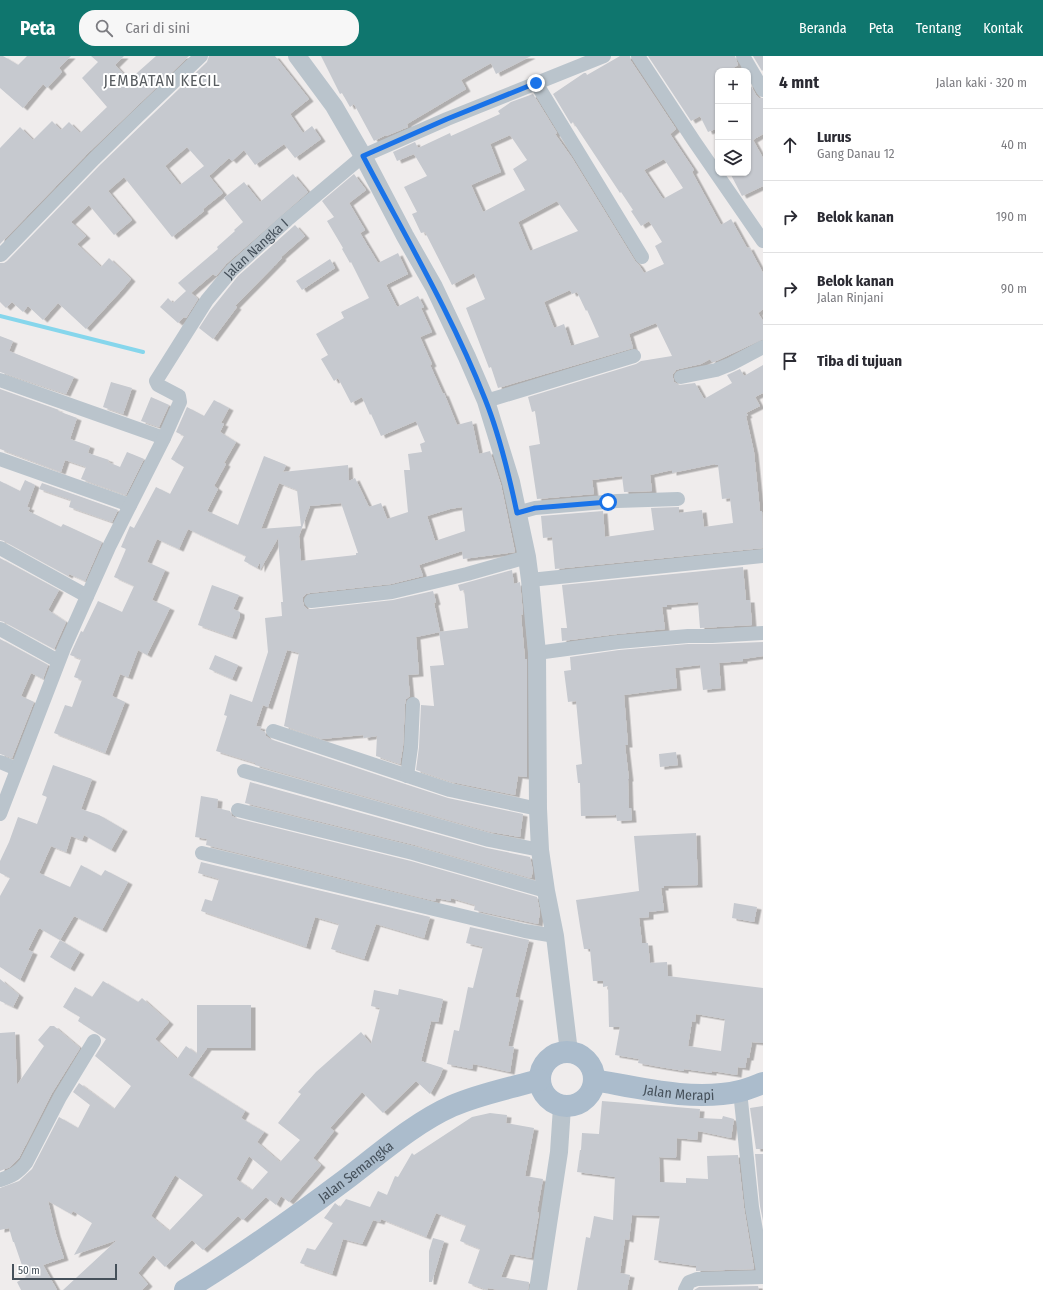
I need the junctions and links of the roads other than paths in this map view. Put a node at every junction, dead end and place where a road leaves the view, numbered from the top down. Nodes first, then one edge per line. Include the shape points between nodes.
1 (201, 56) edge
2 (297, 56) edge
3 (604, 56) edge
4 (638, 56) edge
5 (743, 56) edge
6 (576, 61) edge
7 (536, 83) junction
8 (763, 90) edge
9 (363, 156) junction
10 (763, 241) edge
11 (1, 255) dead end
12 (642, 257) dead end
13 (763, 347) edge
14 (634, 356) dead end
15 (681, 377) dead end
16 (0, 380) edge
17 (486, 400) junction
18 (164, 438) junction
19 (0, 459) edge
20 (678, 499) dead end
21 (130, 505) junction
22 (517, 513) junction
23 (0, 548) edge
24 (763, 556) edge
25 (527, 557) junction
26 (530, 580) junction
27 (87, 596) junction
28 (311, 601) dead end
29 (0, 629) edge
30 (763, 633) edge
31 (537, 652) junction
32 (58, 661) junction
33 (414, 704) dead end
34 (273, 731) dead end
35 (0, 762) edge
36 (17, 769) junction
37 (244, 771) dead end
38 (407, 776) junction
39 (538, 808) junction
40 (238, 810) dead end
41 (0, 814) edge
42 (540, 850) junction
43 (202, 854) dead end
44 (546, 892) junction
45 (555, 936) junction
46 (94, 1041) dead end
47 (569, 1052) junction
48 (539, 1080) junction
49 (594, 1080) junction
50 (763, 1083) edge
51 (740, 1091) junction
52 (562, 1107) junction
53 (0, 1180) edge
54 (763, 1272) edge
55 (763, 1277) edge
56 (185, 1290) edge
57 (538, 1290) edge
58 (685, 1290) edge

1 - 11 street via 99,154
2 - 9 street via 334,106
3 - 6 street, Jalan Nangka I
4 - 10 street
5 - 8 street
6 - 7 street, Jalan Nangka I
7 - 9 street, Jalan Nangka I
7 - 12 street
9 - 17 street via 434,287
9 - 18 street, Jalan Nangka I via 232,270 207,300 156,381 156,384 179,396 180,400
13 - 15 street via 716,370
14 - 17 street
16 - 18 street
17 - 22 street via 511,482
18 - 21 street
19 - 21 street
20 - 22 street via 535,508
21 - 27 street
22 - 25 street
23 - 27 street
24 - 26 street
25 - 26 street
25 - 28 street via 392,592
26 - 31 street
27 - 32 street
29 - 32 street
30 - 31 street via 688,636
31 - 39 street
32 - 36 street
33 - 38 street
34 - 38 street
35 - 36 street
36 - 41 street
37 - 42 street via 489,840
38 - 39 street via 450,790
39 - 42 street
40 - 44 street via 413,853
42 - 44 street
43 - 45 street
44 - 45 street
45 - 47 street
46 - 53 street via 60,1097 26,1163 20,1171
47 - 48 main road via 560,1052 548,1059
47 - 49 main road via 582,1057 591,1067
48 - 52 main road via 546,1097 553,1104
48 - 56 main road, Jalan Semangka via 452,1106 424,1120 273,1233
49 - 51 main road, Jalan Merapi via 696,1095
49 - 52 main road via 590,1093 581,1103
50 - 51 main road, Jalan Merapi
51 - 54 street via 752,1208
52 - 57 street via 559,1152
55 - 58 street via 696,1279 689,1282

